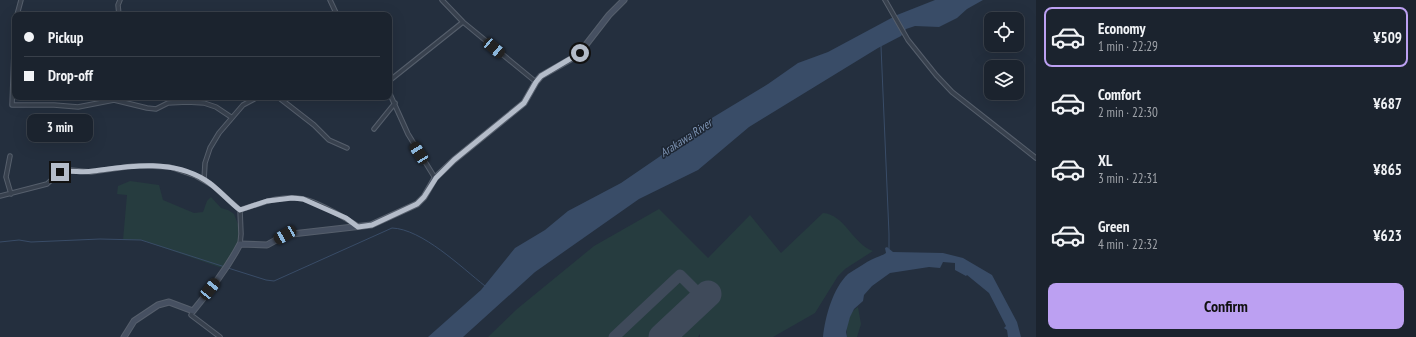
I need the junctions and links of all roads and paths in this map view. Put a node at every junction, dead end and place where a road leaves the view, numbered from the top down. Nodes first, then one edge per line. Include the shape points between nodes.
1 (21, 0) edge
2 (120, 0) edge
3 (330, 0) edge
4 (442, 0) edge
5 (624, 0) edge
6 (885, 0) edge
7 (18, 12) edge
8 (119, 12) edge
9 (336, 12) edge
10 (463, 22) junction
11 (392, 79) edge
12 (536, 82) junction
13 (392, 98) edge
14 (12, 100) edge
15 (106, 100) edge
16 (121, 100) edge
17 (252, 100) edge
18 (282, 100) edge
19 (395, 103) junction
20 (231, 117) junction
21 (374, 130) dead end
22 (347, 148) dead end
23 (10, 156) dead end
24 (1036, 158) edge
25 (436, 178) junction
26 (204, 180) junction
27 (11, 194) junction
28 (0, 196) edge
29 (240, 210) junction
30 (358, 227) junction
31 (240, 244) junction
32 (193, 311) junction
33 (124, 337) edge
34 (220, 337) edge

1 - 7 street
2 - 8 street
3 - 9 street
4 - 10 street
5 - 12 street via 578,55 549,71
6 - 24 street via 908,40 952,92
10 - 11 street
10 - 12 street
12 - 25 street via 524,103 454,160
13 - 19 street
14 - 15 street via 12,105 78,107
16 - 20 street via 156,109 168,103 204,103
17 - 20 street
18 - 22 street via 329,140
19 - 21 street
19 - 25 street via 408,134
20 - 26 street via 210,148 205,163
23 - 27 street via 6,177
25 - 30 street via 417,204 372,225
26 - 27 street via 170,167 132,166 91,172 70,170 60,172 47,184
26 - 29 street
27 - 28 street
29 - 30 street via 267,201 303,199 346,218
29 - 31 street
30 - 31 street via 285,235 267,245
31 - 32 street via 232,260
32 - 33 street via 168,302 158,305 134,321
32 - 34 street via 191,315

